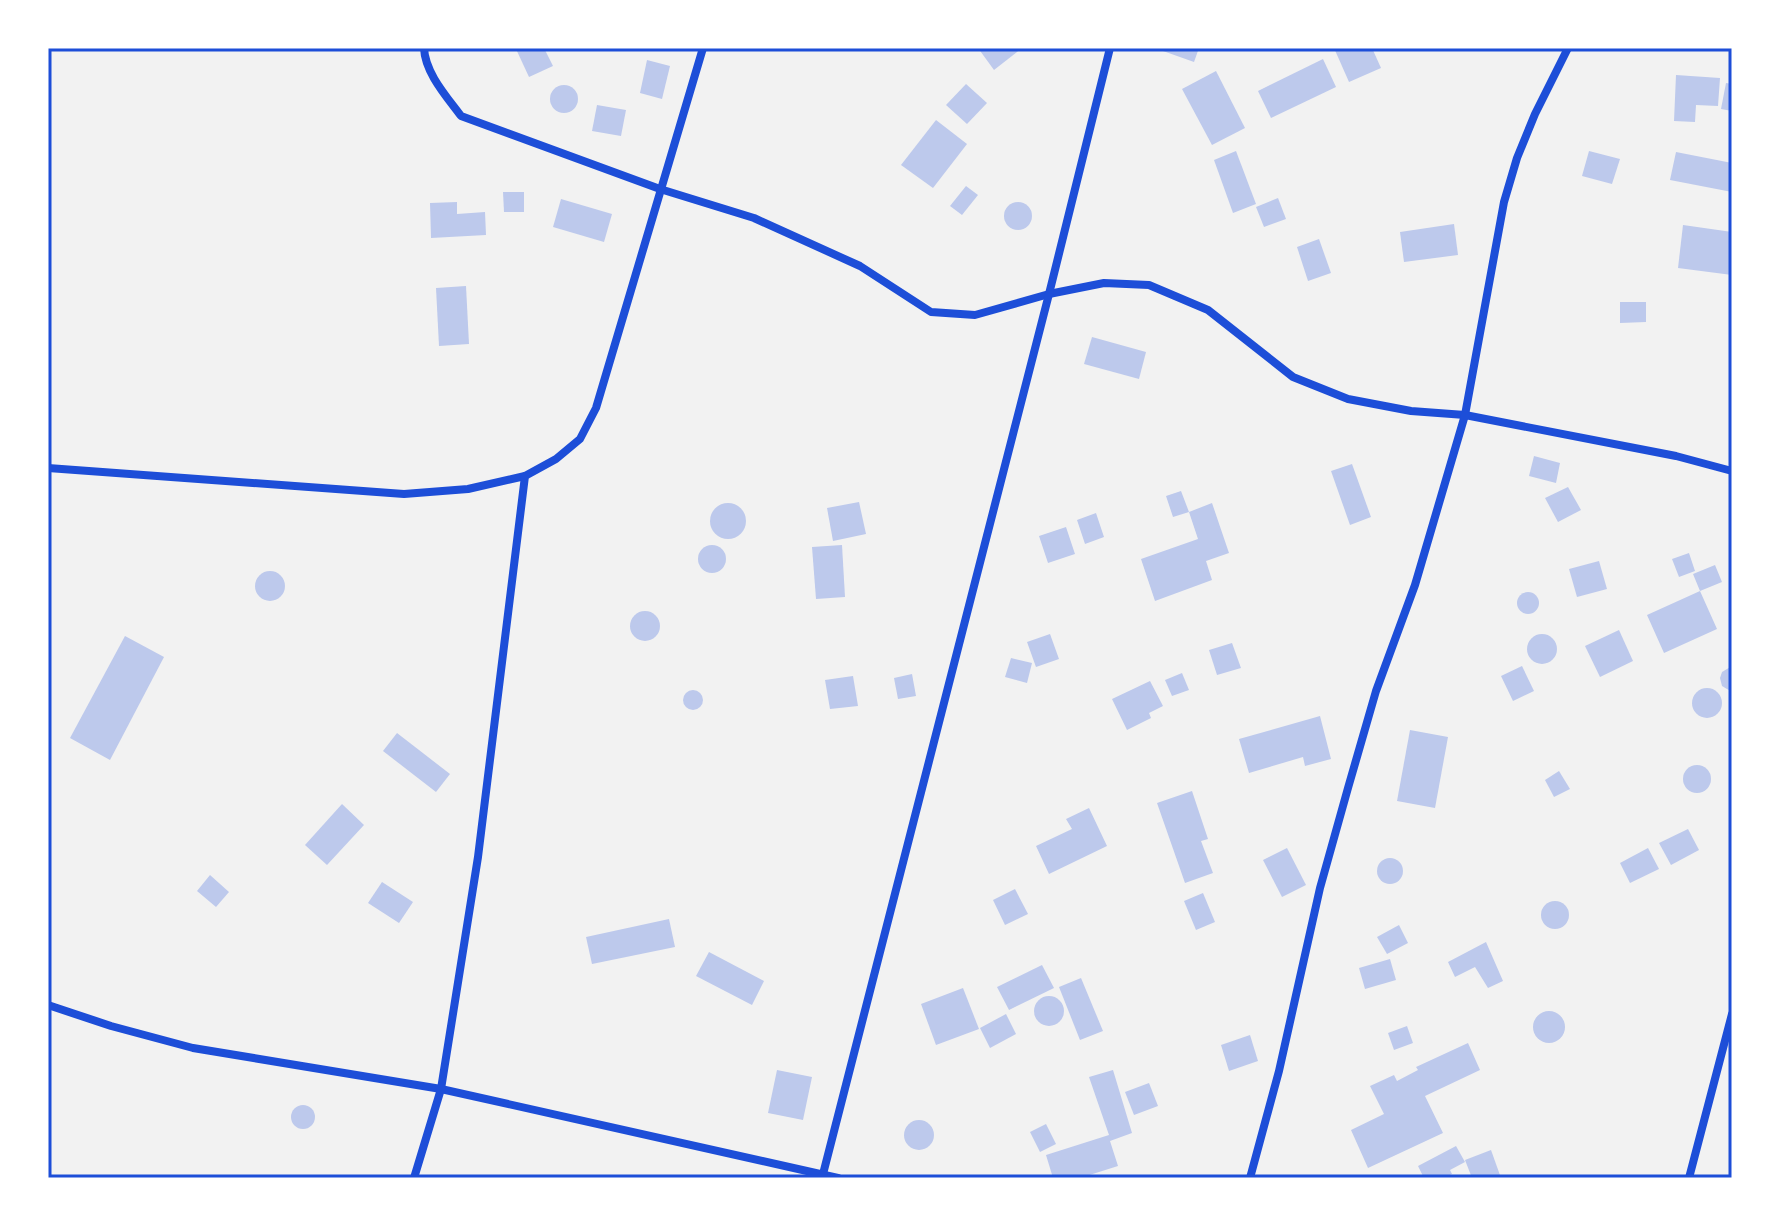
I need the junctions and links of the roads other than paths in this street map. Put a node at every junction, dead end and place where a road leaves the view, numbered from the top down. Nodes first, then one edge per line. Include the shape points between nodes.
1 (424, 48) edge
2 (703, 48) edge
3 (1110, 48) edge
4 (1568, 48) edge
5 (660, 189) junction
6 (1049, 294) junction
7 (1465, 415) junction
8 (48, 468) edge
9 (1732, 471) edge
10 (525, 476) junction
11 (48, 1005) edge
12 (1732, 1014) edge
13 (441, 1089) junction
14 (822, 1176) edge
15 (414, 1178) edge
16 (838, 1178) edge
17 (1250, 1178) edge
18 (1689, 1178) edge

1 - 5 street via 441,90 461,116
2 - 5 street
3 - 6 street
4 - 7 street via 1535,114 1504,202
5 - 6 street via 754,218 860,266 931,312 975,315
5 - 10 street via 596,408 580,439
6 - 7 street via 1104,283 1149,285 1208,310 1293,377 1348,399
6 - 14 street
7 - 9 street
7 - 17 street via 1348,788
8 - 10 street via 404,494 468,489
10 - 13 street via 478,857
11 - 13 street via 193,1048
12 - 18 street
13 - 14 street
13 - 15 street
14 - 16 street

